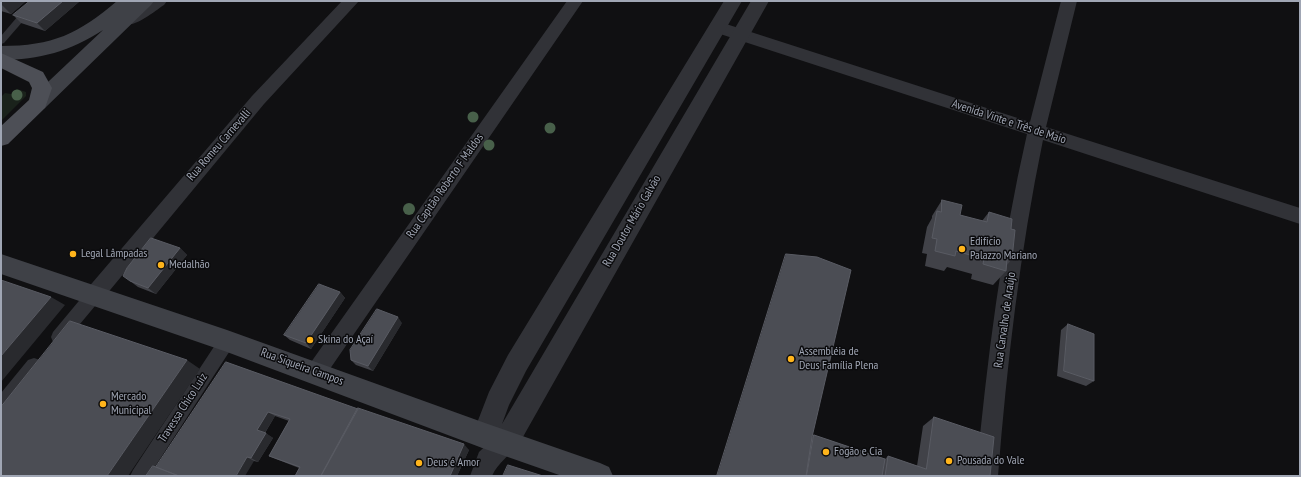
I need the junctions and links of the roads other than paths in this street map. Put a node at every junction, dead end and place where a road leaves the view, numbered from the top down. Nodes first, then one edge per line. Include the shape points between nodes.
1 (128, 1) edge
2 (145, 1) edge
3 (158, 1) edge
4 (350, 1) edge
5 (575, 1) edge
6 (733, 1) edge
7 (760, 1) edge
8 (1069, 1) edge
9 (21, 18) edge
10 (126, 20) junction
11 (717, 27) junction
12 (740, 35) junction
13 (1, 41) edge
14 (1, 53) edge
15 (1, 60) edge
16 (38, 103) junction
17 (1036, 131) junction
18 (1, 138) edge
19 (1300, 216) edge
20 (1, 264) edge
21 (94, 295) junction
22 (227, 340) junction
23 (316, 372) junction
24 (1, 406) edge
25 (490, 454) edge
26 (139, 476) edge
27 (600, 476) edge
28 (987, 476) edge

1 - 14 main road via 88,32 64,44 38,51
2 - 10 main road
3 - 10 street
4 - 21 street, Rua Romeu Carnevalli via 253,106
5 - 23 street, Rua Capitão Roberto F Maldos
6 - 11 street, Rua Doutor Mário Galvão
7 - 12 street, Rua Doutor Mário Galvão
8 - 17 street, Rua Carvalho de Araújo
9 - 13 lane
10 - 16 main road
11 - 12 street, Avenida Vinte e Três de Maio
11 - 25 street, Rua Doutor Mário Galvão via 517,363 498,401
12 - 17 street, Avenida Vinte e Três de Maio
12 - 25 street, Rua Doutor Mário Galvão
15 - 16 main road via 36,76 42,88
16 - 18 main road
17 - 19 street, Avenida Vinte e Três de Maio
17 - 28 street, Rua Carvalho de Araújo via 994,391
20 - 21 main road, Rua Siqueira Campos
21 - 22 main road, Rua Siqueira Campos
21 - 24 street
22 - 23 main road, Rua Siqueira Campos
22 - 26 street, Travessa Chico Luiz
23 - 25 main road, Rua Siqueira Campos
25 - 27 main road, Rua Siqueira Campos

